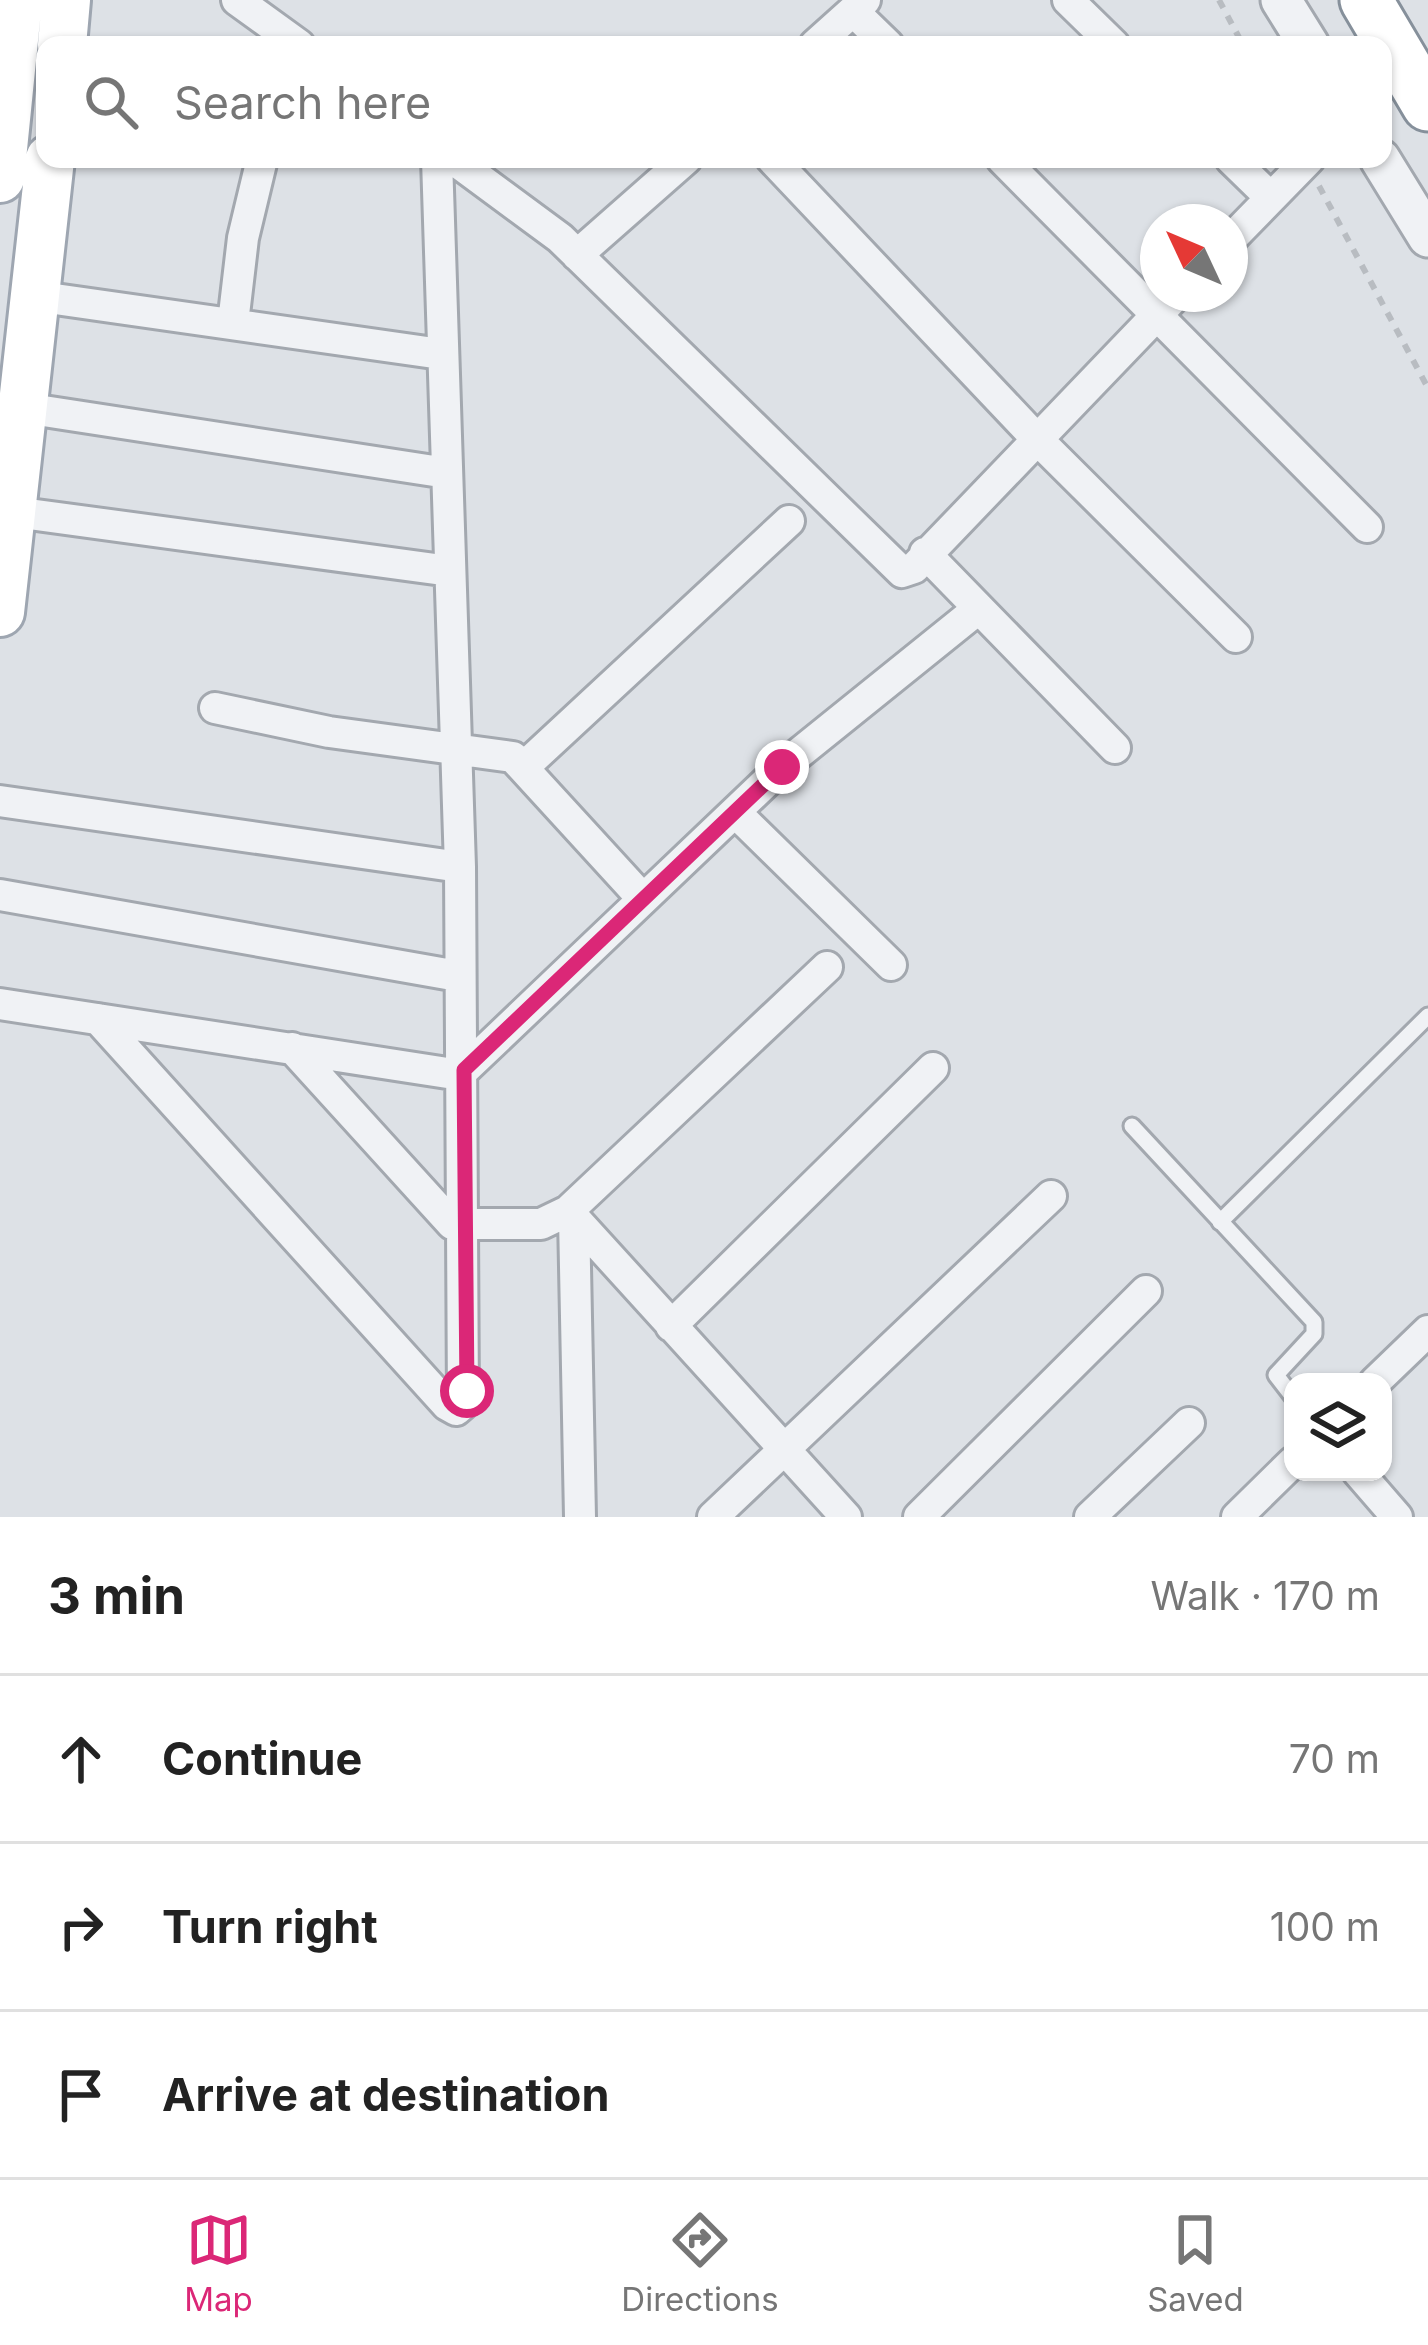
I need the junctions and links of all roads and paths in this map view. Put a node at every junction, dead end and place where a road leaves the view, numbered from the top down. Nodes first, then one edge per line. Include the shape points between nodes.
1 (236, 0) edge
2 (1068, 0) edge
3 (1219, 0) edge
4 (1281, 0) edge
5 (1366, 0) edge
6 (860, 5) edge
7 (11, 6) edge
8 (64, 22) edge
9 (284, 36) edge
10 (824, 36) edge
11 (882, 36) edge
12 (1105, 36) edge
13 (1238, 36) edge
14 (1303, 36) edge
15 (1387, 36) edge
16 (1392, 44) edge
17 (1428, 105) edge
18 (49, 168) edge
19 (260, 168) edge
20 (437, 168) edge
21 (465, 168) edge
22 (676, 168) edge
23 (781, 168) edge
24 (1012, 168) edge
25 (1240, 168) edge
26 (1301, 168) edge
27 (1312, 168) edge
28 (1386, 168) edge
29 (0, 178) edge
30 (1271, 198) junction
31 (1248, 222) edge
32 (1428, 237) edge
33 (578, 255) junction
34 (1140, 280) edge
35 (34, 296) junction
36 (1159, 312) edge
37 (1174, 312) edge
38 (233, 322) junction
39 (442, 354) junction
40 (1428, 388) edge
41 (24, 408) junction
42 (1035, 437) junction
43 (447, 473) junction
44 (14, 512) junction
45 (789, 521) dead end
46 (1366, 527) dead end
47 (925, 553) junction
48 (450, 571) junction
49 (977, 608) junction
50 (0, 612) edge
51 (1236, 637) dead end
52 (215, 708) dead end
53 (456, 748) junction
54 (1115, 748) dead end
55 (525, 766) junction
56 (0, 801) edge
57 (735, 812) junction
58 (460, 867) junction
59 (0, 896) edge
60 (643, 899) junction
61 (891, 965) dead end
62 (827, 967) dead end
63 (458, 976) junction
64 (0, 1004) edge
65 (1428, 1016) edge
66 (98, 1019) junction
67 (292, 1048) junction
68 (933, 1068) dead end
69 (464, 1070) junction
70 (1132, 1126) dead end
71 (1051, 1196) dead end
72 (571, 1214) junction
73 (1220, 1222) junction
74 (462, 1227) junction
75 (1146, 1292) dead end
76 (671, 1326) junction
77 (1428, 1331) edge
78 (1385, 1373) edge
79 (1284, 1386) edge
80 (1189, 1423) dead end
81 (784, 1453) junction
82 (1284, 1471) edge
83 (1366, 1481) edge
84 (925, 1515) edge
85 (580, 1517) edge
86 (713, 1517) edge
87 (846, 1517) edge
88 (1090, 1517) edge
89 (1237, 1517) edge
90 (1397, 1517) edge

1 - 9 street
2 - 12 street
3 - 13 path
4 - 14 street
5 - 15 highway
6 - 10 street
6 - 11 street
7 - 8 street
7 - 29 main road
16 - 17 highway
18 - 35 main road
19 - 38 street
20 - 39 street
21 - 33 street
22 - 33 street
23 - 42 street
24 - 34 street
25 - 30 street
26 - 30 street
27 - 40 path
28 - 32 street
30 - 31 street
33 - 47 street via 895,568 914,568
35 - 38 street
35 - 41 main road
36 - 42 street
37 - 46 street
38 - 39 street
39 - 43 street
41 - 43 street
41 - 44 main road
42 - 47 street
42 - 51 street
43 - 48 street
44 - 48 street
44 - 50 main road
45 - 55 street
47 - 49 street
48 - 53 street
49 - 54 street
49 - 57 street
52 - 53 street
53 - 55 street via 502,753
53 - 58 street
55 - 60 street
56 - 58 street
57 - 60 street
57 - 61 street
58 - 63 street
59 - 63 street
60 - 69 street
62 - 72 street
63 - 69 street
64 - 66 street
65 - 73 lane
66 - 67 street
66 - 74 street via 456,1410 467,1391
67 - 69 street
67 - 74 street via 425,1199
68 - 76 street
69 - 74 street
70 - 73 lane
71 - 81 street
72 - 74 street via 542,1224
72 - 76 street
72 - 85 street
73 - 79 lane via 1316,1326 1276,1376
75 - 84 street
76 - 81 street
77 - 78 street
80 - 88 street
81 - 86 street
81 - 87 street
82 - 89 street
83 - 90 street

